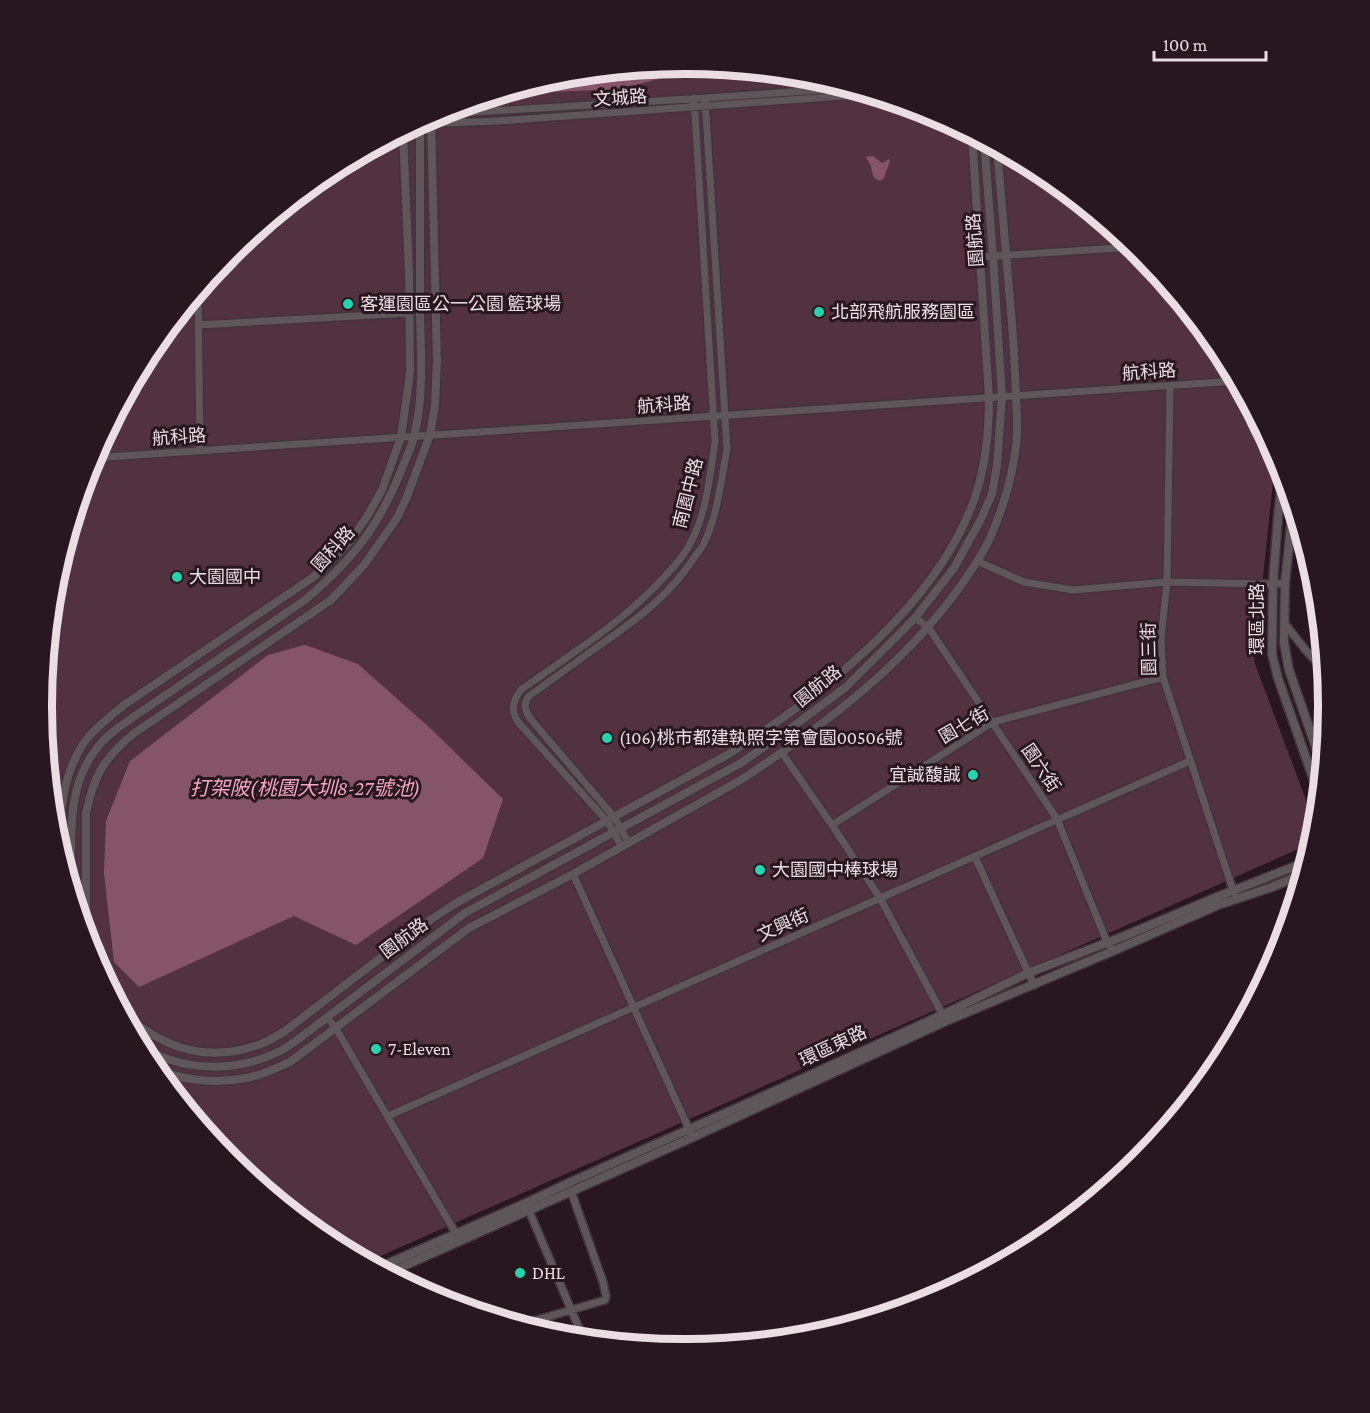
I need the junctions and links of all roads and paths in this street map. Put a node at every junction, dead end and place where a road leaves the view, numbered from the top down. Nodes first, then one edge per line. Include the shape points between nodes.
1 (824, 90) edge
2 (848, 96) edge
3 (694, 98) junction
4 (705, 98) junction
5 (706, 107) junction
6 (694, 108) junction
7 (470, 112) edge
8 (441, 123) edge
9 (429, 128) edge
10 (420, 132) edge
11 (403, 140) edge
12 (973, 143) edge
13 (985, 150) edge
14 (999, 158) edge
15 (1120, 248) edge
16 (1006, 255) junction
17 (993, 256) junction
18 (980, 257) junction
19 (198, 303) edge
20 (410, 314) junction
21 (198, 325) junction
22 (1228, 382) edge
23 (1170, 386) junction
24 (1016, 396) junction
25 (1002, 397) junction
26 (989, 398) junction
27 (714, 416) junction
28 (725, 416) junction
29 (430, 435) junction
30 (414, 436) junction
31 (401, 437) junction
32 (200, 450) junction
33 (104, 457) edge
34 (1281, 494) edge
35 (1291, 527) edge
36 (977, 561) junction
37 (1167, 582) junction
38 (1286, 583) junction
39 (1273, 584) junction
40 (915, 618) junction
41 (1285, 624) junction
42 (928, 627) junction
43 (1316, 661) edge
44 (1163, 678) junction
45 (993, 722) junction
46 (1316, 748) edge
47 (782, 753) junction
48 (1190, 761) junction
49 (1313, 778) edge
50 (61, 806) edge
51 (611, 819) junction
52 (1057, 819) junction
53 (832, 825) junction
54 (618, 830) junction
55 (626, 845) junction
56 (975, 856) junction
57 (71, 858) edge
58 (1297, 866) edge
59 (573, 874) junction
60 (1294, 877) edge
61 (1235, 895) junction
62 (880, 898) junction
63 (86, 910) edge
64 (1107, 942) junction
65 (1113, 951) junction
66 (1028, 973) junction
67 (1034, 985) junction
68 (635, 1008) junction
69 (327, 1018) junction
70 (944, 1018) junction
71 (139, 1027) edge
72 (335, 1028) junction
73 (156, 1053) edge
74 (170, 1074) edge
75 (388, 1116) junction
76 (690, 1133) junction
77 (571, 1191) junction
78 (527, 1207) junction
79 (458, 1237) junction
80 (388, 1264) edge
81 (396, 1269) edge
82 (572, 1310) junction
83 (535, 1321) edge
84 (580, 1330) edge

1 - 4 street, 文城路
2 - 5 street, 文城路
3 - 4 street, 文城路
3 - 6 street, 南園中路
3 - 7 street, 文城路
4 - 5 street, 南園中路
5 - 6 street, 文城路
5 - 28 street, 南園中路
6 - 8 street, 文城路
6 - 27 street, 南園中路
9 - 29 street via 437,360
10 - 30 street, 園科路 via 421,381
11 - 20 street
12 - 18 street
13 - 17 street, 園航路
14 - 16 street
15 - 16 street
16 - 17 street
16 - 24 street
17 - 18 street
17 - 25 street, 園航路
18 - 26 street
19 - 21 street
20 - 21 street
20 - 31 street via 410,373
21 - 32 street
22 - 23 street, 航科路
23 - 24 street, 航科路
23 - 37 street, 園三街
24 - 25 street, 航科路
24 - 36 street via 1013,466 998,518
25 - 26 street, 航科路
25 - 40 street, 園航路 via 992,494 954,568
26 - 28 street, 航科路
26 - 51 street via 985,459 968,517 934,575 882,635 785,717 729,754
27 - 28 street, 航科路
27 - 29 street, 航科路
27 - 51 street, 南園中路 via 715,442 702,512 692,541 675,566 624,616 515,698 514,715 518,722
28 - 51 street, 南園中路 via 727,449 718,500 704,543 687,569 654,605 525,700 529,717
29 - 30 street, 航科路
29 - 63 street via 397,518 364,565 331,600 133,734 106,760 97,774 86,813
30 - 31 street, 航科路
30 - 57 street, 園科路 via 381,515 330,579 98,746 75,791
31 - 32 street, 航科路
31 - 50 street via 382,490 350,541 312,578 124,705 96,729 68,776
32 - 33 street, 航科路
34 - 39 street, 環區北路
35 - 38 street, 環區北路
36 - 37 street via 1024,582 1073,590
36 - 42 street
37 - 39 street
37 - 44 street, 園三街 via 1161,639
38 - 39 street
38 - 41 street, 環區北路
39 - 49 street, 環區北路 via 1272,654
40 - 42 street, 園六街
40 - 54 street, 園航路 via 846,687 791,728 741,763
41 - 43 street
41 - 46 street, 環區北路 via 1289,670
42 - 45 street, 園六街
42 - 47 street via 843,709
44 - 45 street, 園七街
44 - 48 street, 園三街
45 - 52 street, 園六街
45 - 53 street, 園七街
47 - 53 street
47 - 55 street
48 - 52 street, 文興街
48 - 61 street, 園三街
51 - 54 street, 南園中路
51 - 71 street via 456,903 263,1044 222,1054 199,1053 158,1039
52 - 56 street, 文興街
52 - 64 street, 園六街
53 - 62 street
54 - 55 street, 南園中路
54 - 69 street, 園航路 via 465,913
55 - 59 street
56 - 62 street, 文興街
56 - 66 street
58 - 61 street, 環區東路
59 - 68 street
59 - 72 street via 469,928
60 - 61 street, 環區東路
61 - 64 street, 環區東路 via 1217,897
61 - 65 street, 環區東路
62 - 68 street, 文興街
62 - 70 street
64 - 65 street, 園六街
64 - 66 street, 環區東路
65 - 67 street, 環區東路
66 - 67 street
66 - 70 street, 環區東路
67 - 70 street, 環區東路
68 - 75 street, 文興街
68 - 76 street
69 - 72 street
69 - 73 street, 園航路 via 278,1052 253,1062 225,1067 196,1066
70 - 76 street, 環區東路
72 - 74 street via 290,1062 247,1078 217,1081
72 - 75 street
75 - 79 street
76 - 77 street, 環區東路
76 - 78 street, 環區東路
77 - 78 street, 環區東路
77 - 82 street via 606,1296 605,1300
78 - 79 street, 環區東路
78 - 82 street
79 - 80 street, 環區東路
79 - 81 street, 環區東路
82 - 83 street
82 - 84 street

